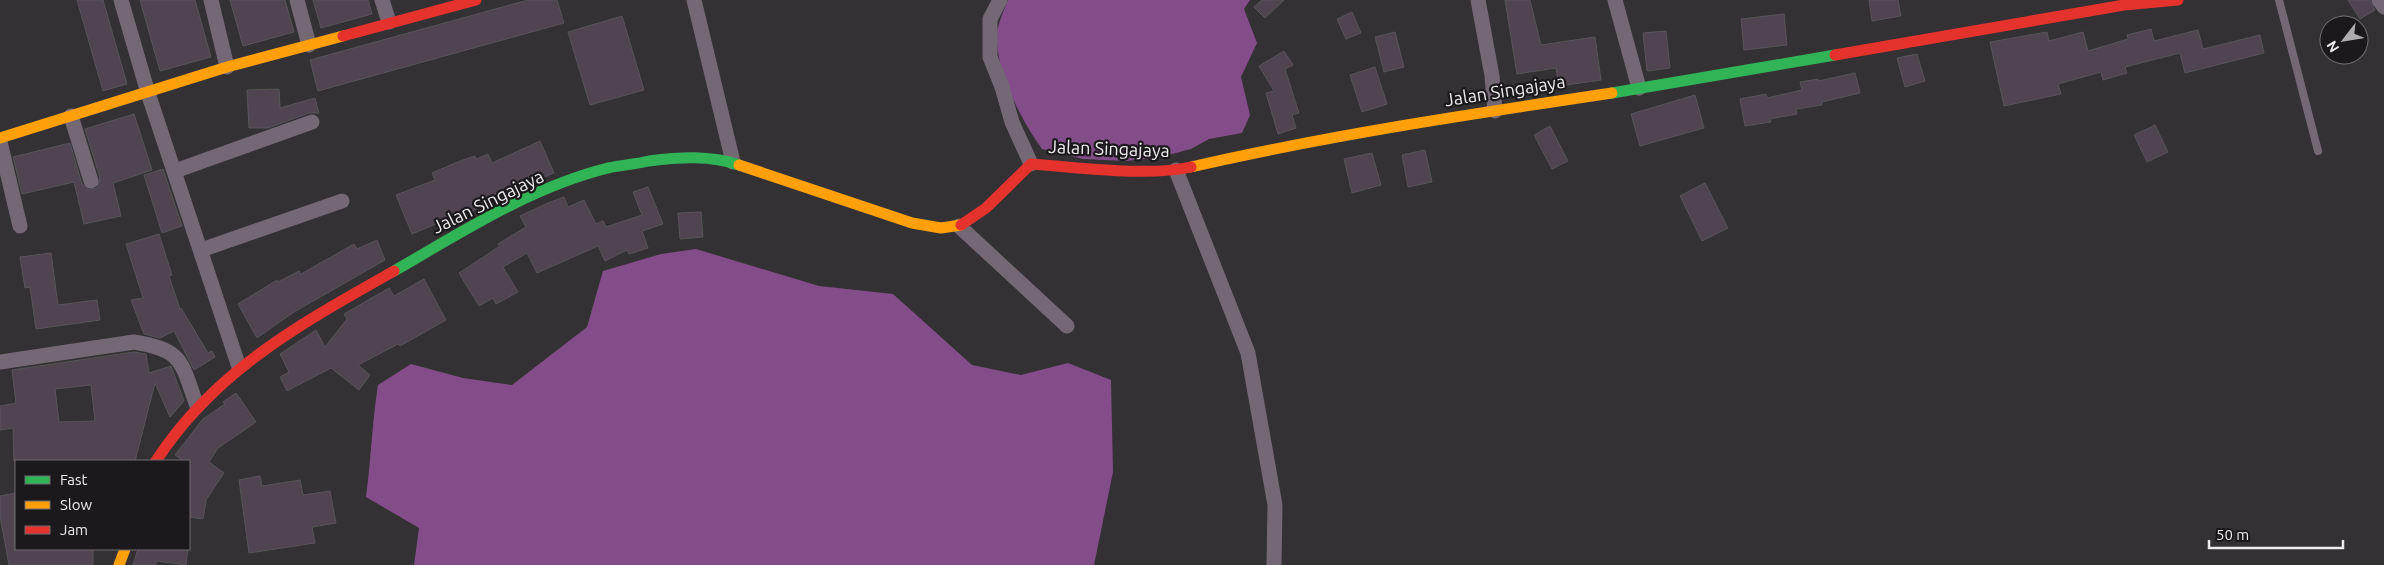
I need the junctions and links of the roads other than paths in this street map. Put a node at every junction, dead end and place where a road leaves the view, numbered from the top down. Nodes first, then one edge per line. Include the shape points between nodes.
1 (121, 0) edge
2 (211, 0) edge
3 (297, 0) edge
4 (382, 0) edge
5 (476, 0) edge
6 (694, 0) edge
7 (1000, 0) edge
8 (1478, 0) edge
9 (1615, 0) edge
10 (2178, 0) edge
11 (2280, 0) edge
12 (2380, 0) edge
13 (2384, 7) edge
14 (389, 22) junction
15 (309, 45) junction
16 (227, 68) junction
17 (1639, 88) junction
18 (148, 93) junction
19 (1495, 111) junction
20 (71, 116) junction
21 (312, 122) dead end
22 (0, 140) edge
23 (2318, 151) dead end
24 (733, 162) junction
25 (1031, 164) junction
26 (1176, 170) junction
27 (175, 171) junction
28 (91, 181) dead end
29 (342, 201) dead end
30 (20, 226) dead end
31 (960, 226) junction
32 (201, 250) junction
33 (1066, 326) dead end
34 (0, 362) edge
35 (239, 367) junction
36 (198, 406) junction
37 (157, 460) edge
38 (125, 550) edge
39 (119, 565) edge
40 (1274, 565) edge

1 - 18 street
2 - 16 street
3 - 15 street
4 - 14 street
5 - 14 street
6 - 24 street
7 - 25 street via 990,19 990,57 1012,122
8 - 19 street
9 - 17 street
10 - 17 street, Jalan Singajaya via 2124,5
11 - 23 lane
12 - 13 street
14 - 15 street
15 - 16 street
16 - 18 street
17 - 19 street, Jalan Singajaya
18 - 20 street
18 - 27 street
19 - 26 street, Jalan Singajaya via 1263,150
20 - 22 street
20 - 28 street
21 - 27 street
22 - 30 street
24 - 31 street, Jalan Singajaya via 912,223
24 - 35 street, Jalan Singajaya via 719,158 672,158 608,168 543,192 500,211 309,318
25 - 26 street, Jalan Singajaya
25 - 31 street, Jalan Singajaya via 1004,192
26 - 40 street via 1248,353 1275,505
27 - 32 street
29 - 32 street
31 - 33 street
32 - 35 street
34 - 36 street via 134,342 148,345 169,351 180,360
35 - 36 street, Jalan Singajaya
36 - 37 street, Jalan Singajaya
38 - 39 street

